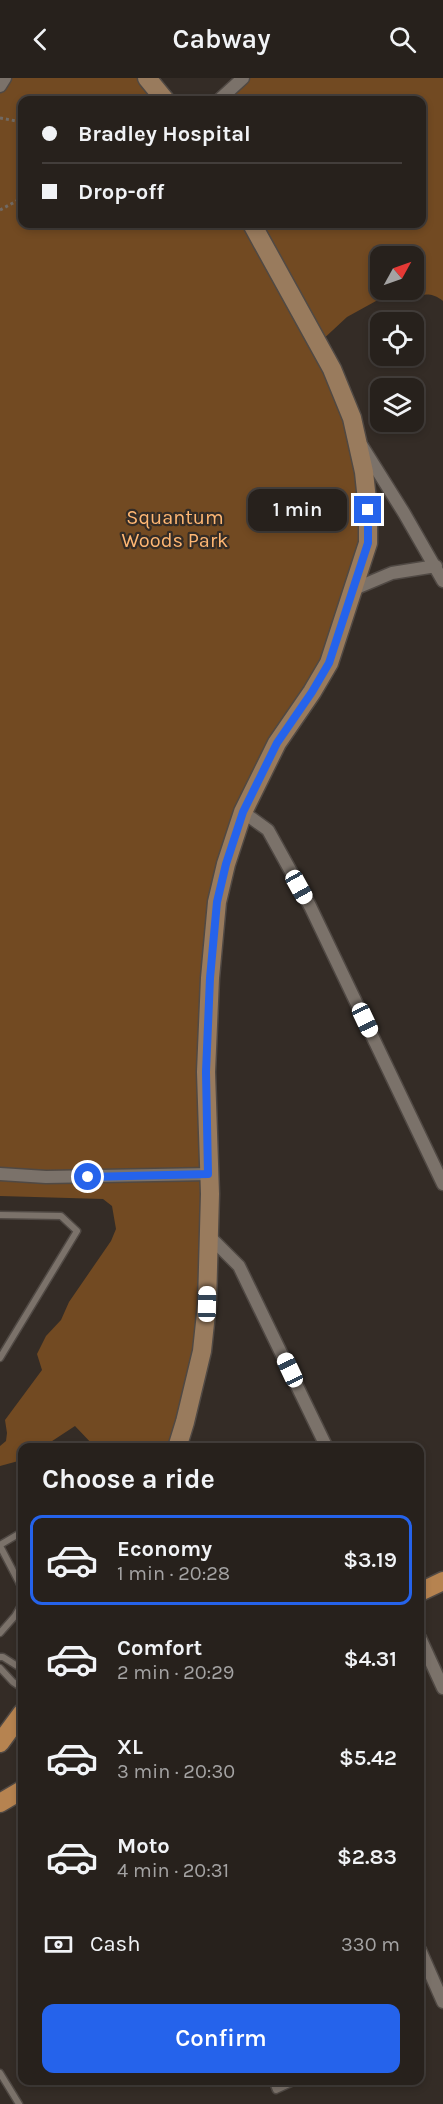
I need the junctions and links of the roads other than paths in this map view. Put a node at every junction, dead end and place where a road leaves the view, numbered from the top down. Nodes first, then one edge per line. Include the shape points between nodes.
1 (5, 78) edge
2 (147, 78) edge
3 (243, 78) edge
4 (0, 86) edge
5 (162, 96) edge
6 (223, 96) edge
7 (254, 228) edge
8 (358, 440) junction
9 (436, 566) junction
10 (443, 581) edge
11 (354, 589) junction
12 (243, 812) junction
13 (0, 1174) edge
14 (208, 1174) junction
15 (443, 1184) edge
16 (0, 1215) edge
17 (208, 1235) junction
18 (0, 1358) edge
19 (178, 1443) edge
20 (325, 1443) edge
21 (18, 1534) edge
22 (0, 1545) edge
23 (18, 1580) edge
24 (443, 1581) edge
25 (424, 1590) edge
26 (18, 1611) edge
27 (0, 1633) edge
28 (424, 1647) edge
29 (0, 1657) edge
30 (18, 1666) edge
31 (0, 1668) edge
32 (18, 1686) edge
33 (443, 1688) edge
34 (18, 1718) edge
35 (0, 1743) edge
36 (18, 1792) edge
37 (0, 1803) edge
38 (424, 1959) edge
39 (443, 2002) edge
40 (0, 2073) edge
41 (274, 2085) edge
42 (286, 2085) edge
43 (19, 2104) edge

1 - 4 street
2 - 5 main road
3 - 6 street
7 - 8 main road via 332,369
8 - 9 street
8 - 11 main road via 368,510 368,543
9 - 10 street
9 - 11 street via 392,573
11 - 12 main road via 329,663 277,743
12 - 14 main road via 216,913 206,1072
12 - 15 street via 268,830 310,906
13 - 14 street
14 - 17 main road
16 - 18 lane via 61,1216 77,1231
17 - 19 main road via 202,1351
17 - 20 street via 239,1266
21 - 22 lane
22 - 23 lane
24 - 25 main road
26 - 27 lane
28 - 33 street
29 - 30 lane
31 - 32 lane
34 - 35 main road
36 - 37 main road
38 - 39 street
40 - 43 lane
41 - 42 lane via 276,2090

